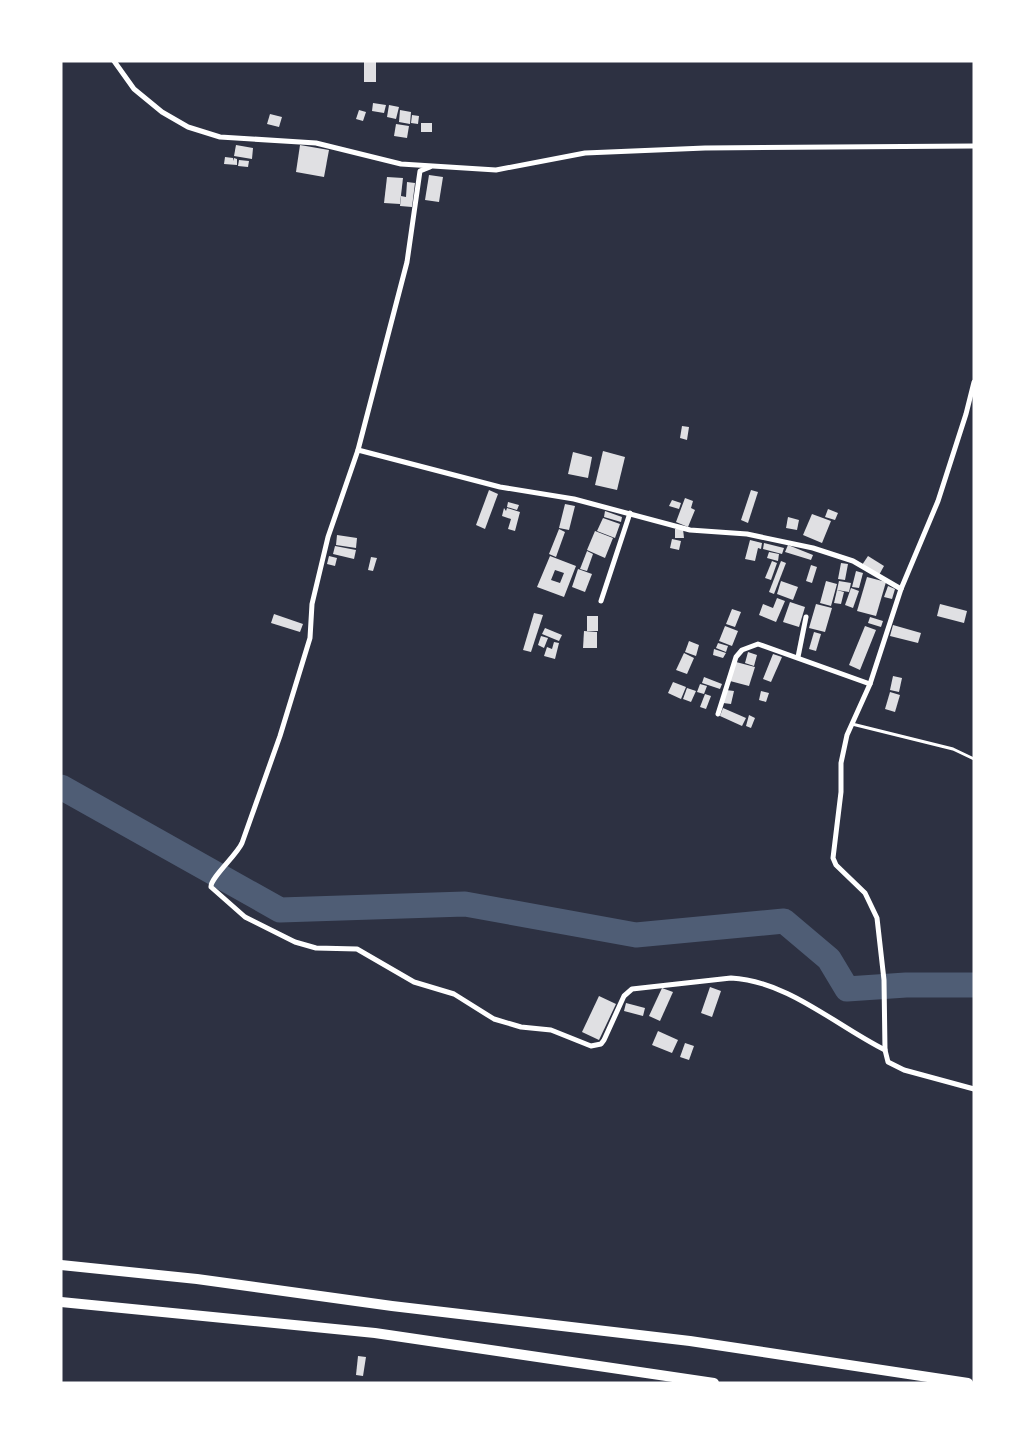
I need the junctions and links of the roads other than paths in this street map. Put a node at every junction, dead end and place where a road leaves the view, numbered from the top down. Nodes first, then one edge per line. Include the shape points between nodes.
1 (114, 61) edge
2 (974, 146) edge
3 (430, 167) junction
4 (974, 382) edge
5 (358, 450) junction
6 (630, 514) junction
7 (901, 589) junction
8 (600, 601) dead end
9 (806, 617) dead end
10 (798, 657) junction
11 (870, 684) junction
12 (718, 714) dead end
13 (852, 724) junction
14 (974, 758) edge
15 (884, 1050) junction
16 (974, 1089) edge
17 (61, 1265) edge
18 (61, 1302) edge
19 (714, 1383) edge
20 (968, 1383) edge

1 - 3 street via 134,89 188,128 220,137 316,143 401,164
2 - 3 street via 704,148 585,153 496,170
3 - 5 street via 420,171 407,262
4 - 7 street via 938,501
5 - 6 street via 500,486 574,499
5 - 15 street via 328,537 312,604 310,638 280,736 250,823 234,858 210,884 212,890 263,928 295,942 316,948 357,949 414,982 454,994 494,1019 521,1027 551,1030 591,1046 604,1040 624,996 632,989 743,978 776,988
6 - 7 street via 690,530 747,534 812,548 853,561
6 - 8 street
7 - 11 street
9 - 10 street
10 - 11 street
10 - 12 street via 758,644 742,650 736,657
11 - 13 street
13 - 14 lane via 952,749
13 - 15 street via 843,749 833,858 836,865 859,885 877,918 884,980
15 - 16 street via 893,1066
17 - 20 highway via 690,1341
18 - 19 highway via 375,1333

